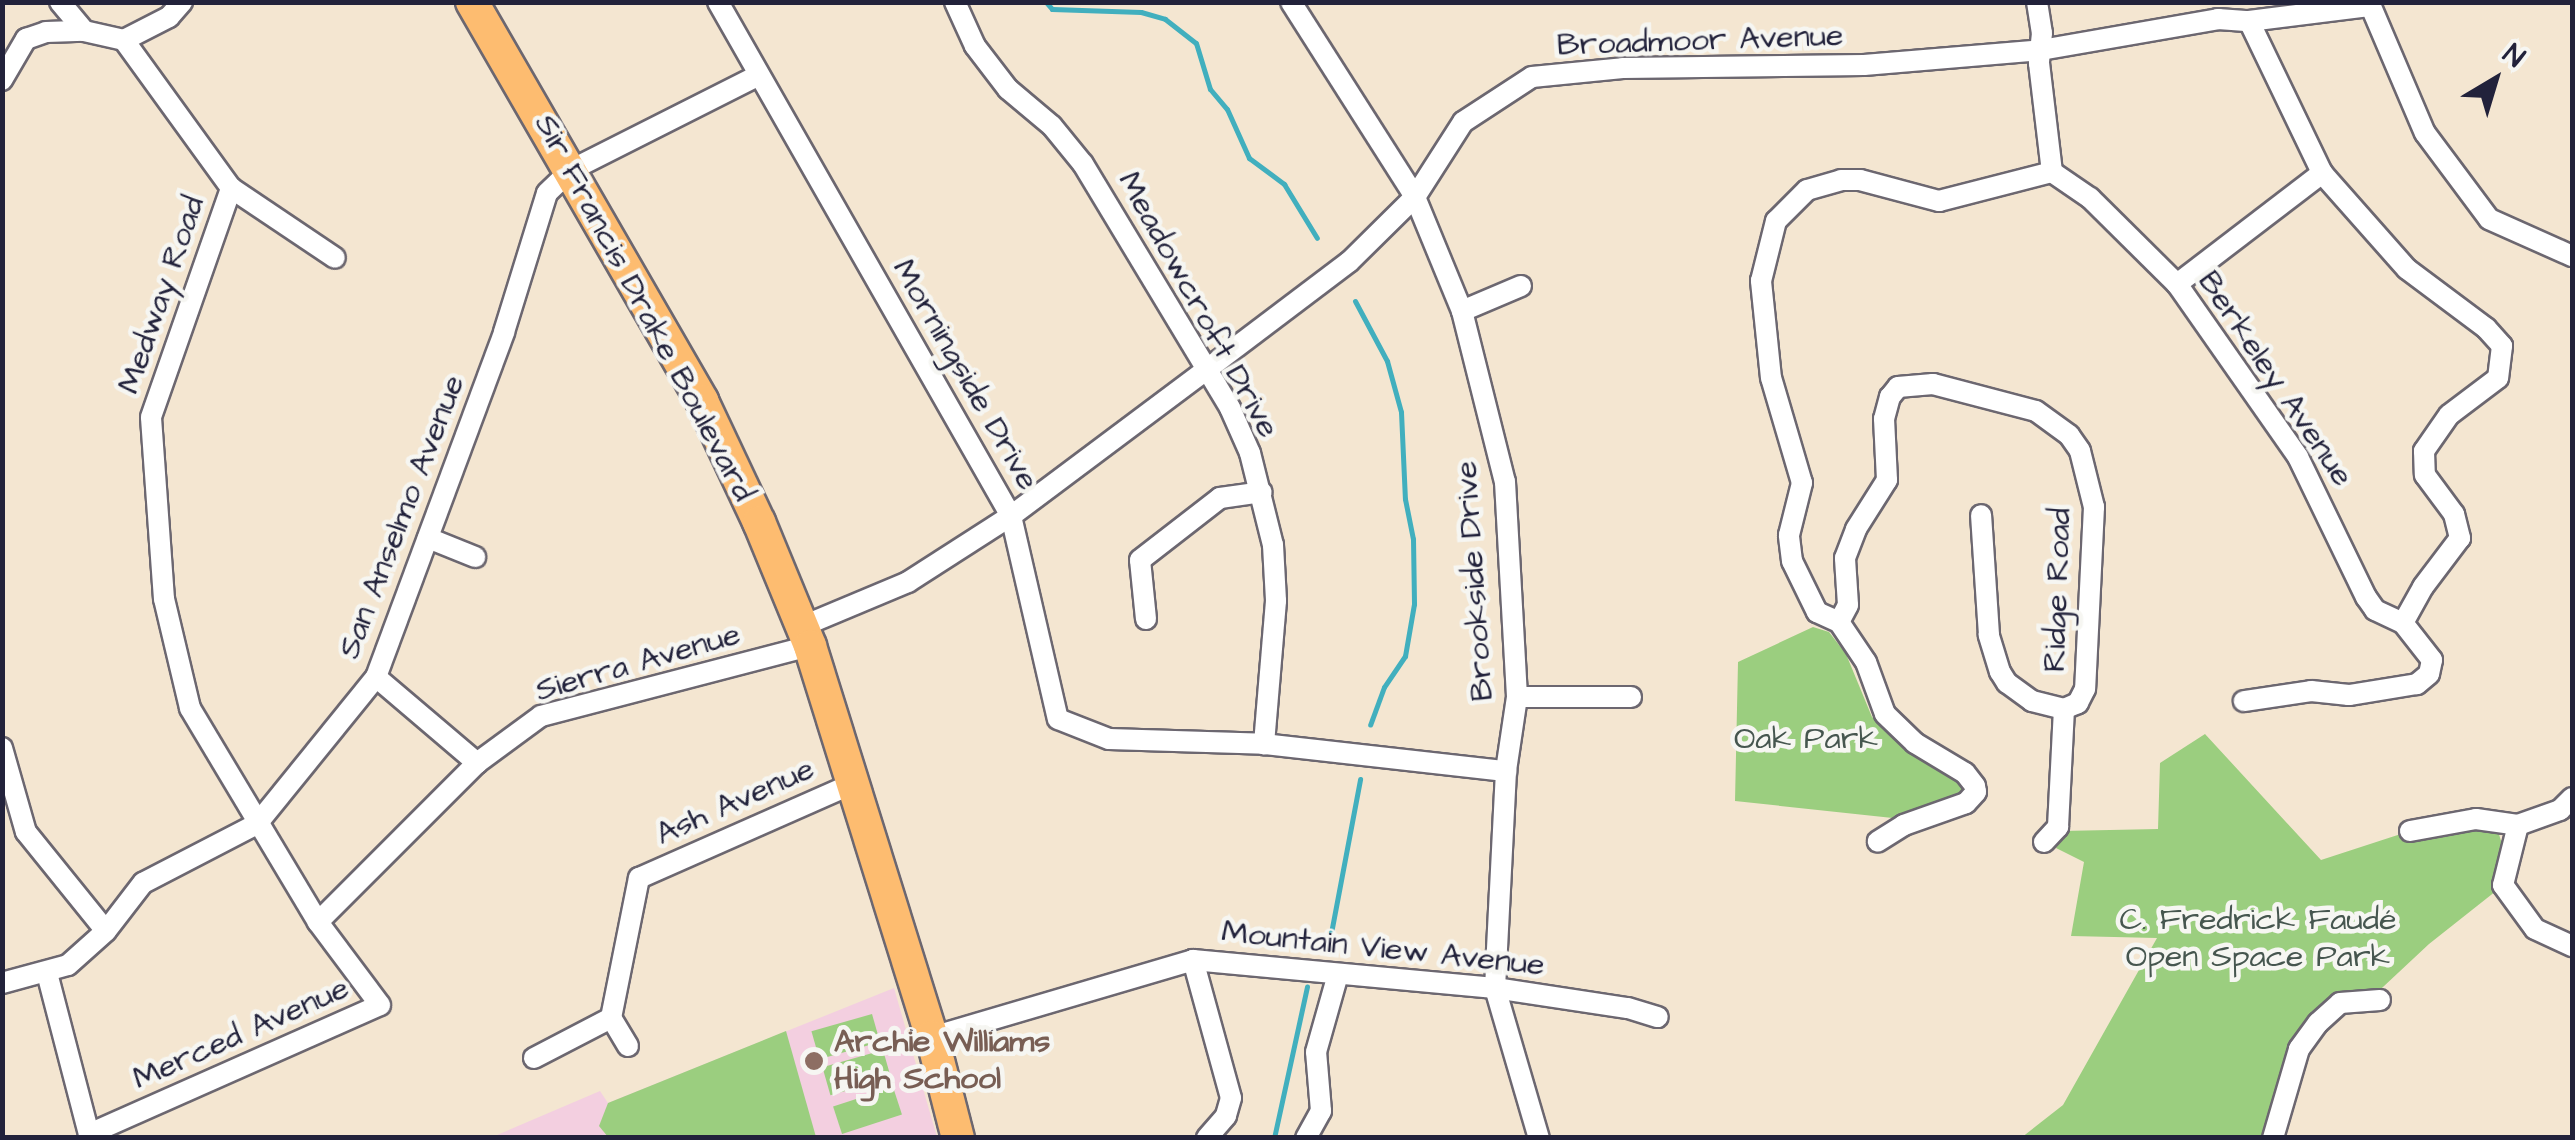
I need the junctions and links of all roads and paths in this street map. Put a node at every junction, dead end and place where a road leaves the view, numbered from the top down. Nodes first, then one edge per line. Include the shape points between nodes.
1 (60, 2) edge
2 (182, 2) edge
3 (472, 2) edge
4 (718, 2) edge
5 (955, 2) edge
6 (1291, 2) edge
7 (2037, 2) edge
8 (2369, 4) edge
9 (2216, 11) edge
10 (2248, 20) junction
11 (84, 31) junction
12 (124, 40) junction
13 (2041, 50) junction
14 (758, 76) junction
15 (2, 80) edge
16 (570, 170) junction
17 (2052, 172) junction
18 (2322, 173) junction
19 (231, 188) junction
20 (1415, 197) junction
21 (2572, 256) edge
22 (335, 258) dead end
23 (2177, 284) junction
24 (1522, 286) dead end
25 (1462, 311) junction
26 (1206, 370) junction
27 (1262, 492) junction
28 (1981, 515) dead end
29 (1011, 516) junction
30 (428, 538) junction
31 (475, 556) dead end
32 (1146, 618) dead end
33 (1839, 622) junction
34 (2404, 623) junction
35 (806, 636) junction
36 (376, 676) junction
37 (1516, 697) junction
38 (1631, 697) dead end
39 (2244, 701) dead end
40 (2064, 710) junction
41 (1264, 744) junction
42 (2, 748) edge
43 (477, 763) junction
44 (1506, 771) junction
45 (852, 784) junction
46 (2572, 798) edge
47 (257, 824) junction
48 (2518, 825) junction
49 (2410, 830) dead end
50 (1878, 840) dead end
51 (2044, 842) dead end
52 (318, 922) junction
53 (106, 931) junction
54 (2572, 946) edge
55 (1193, 960) junction
56 (47, 973) junction
57 (1338, 974) junction
58 (2, 983) edge
59 (1495, 988) junction
60 (2380, 1000) dead end
61 (1658, 1017) dead end
62 (611, 1018) junction
63 (932, 1037) junction
64 (628, 1046) dead end
65 (534, 1058) dead end
66 (90, 1136) edge
67 (958, 1138) edge
68 (1207, 1138) edge
69 (1306, 1138) edge
70 (1539, 1138) edge
71 (2273, 1138) edge

1 - 11 street
2 - 12 street via 169,17
3 - 16 main road, Sir Francis Drake Boulevard
4 - 14 street, Morningside Drive
5 - 26 street, Meadowcroft Drive via 975,46 1008,89 1084,164
6 - 20 street, Brookside Drive
7 - 13 street
8 - 10 street, Broadmoor Avenue
8 - 21 street via 2425,134 2489,219
9 - 10 street, Broadmoor Avenue
9 - 13 street, Broadmoor Avenue
10 - 18 street
11 - 12 street
11 - 15 street via 26,39
12 - 19 street, Medway Road
13 - 17 street
13 - 20 street, Broadmoor Avenue via 1864,66 1623,68 1532,77 1463,122
14 - 16 street, San Anselmo Avenue
14 - 29 street, Morningside Drive
16 - 30 street, San Anselmo Avenue via 547,193
16 - 35 main road, Sir Francis Drake Boulevard via 702,401
17 - 23 street, Berkeley Avenue via 2090,198
17 - 33 street via 1939,200 1860,180 1822,183 1794,199 1776,221 1761,282 1772,378 1802,483 1789,535 1792,561 1817,612
18 - 23 street
18 - 34 street via 2407,269 2502,346 2498,378 2449,415 2424,451 2425,474 2454,514 2460,538
19 - 22 street
19 - 47 street, Medway Road via 151,417 164,599 190,708
20 - 25 street, Brookside Drive
20 - 26 street, Broadmoor Avenue via 1349,262
23 - 34 street, Berkeley Avenue via 2298,457 2366,597 2375,610
24 - 25 street
25 - 37 street, Brookside Drive via 1505,482
26 - 27 street, Meadowcroft Drive via 1230,408
26 - 29 street, Broadmoor Avenue
27 - 32 street via 1220,498 1140,560
27 - 41 street, Meadowcroft Drive via 1276,601
28 - 40 street, Ridge Road via 1995,662 2024,697
29 - 35 street, Broadmoor Avenue
29 - 41 street, Morningside Drive via 1058,719 1109,739
30 - 31 street
30 - 36 street, San Anselmo Avenue
33 - 40 street, Ridge Road via 1848,604 1844,558 1887,480 1884,419 1898,387 1933,384 2036,412 2080,451 2094,507 2085,689
33 - 50 street via 1895,726 1976,786 1966,804
34 - 39 street, Berkeley Avenue via 2432,660 2418,684
35 - 43 street, Sierra Avenue via 541,716
35 - 45 main road, Sir Francis Drake Boulevard
36 - 43 street
36 - 47 street, San Anselmo Avenue
37 - 38 street
37 - 44 street, Brookside Drive
40 - 51 street via 2058,827
41 - 44 street, Morningside Drive
42 - 53 street via 26,832
43 - 52 street, Sierra Avenue
44 - 59 street, Brookside Drive
45 - 62 street, Ash Avenue via 640,878
45 - 63 main road, Sir Francis Drake Boulevard
46 - 48 street via 2560,810
47 - 52 street, Merced Avenue
47 - 53 street, San Anselmo Avenue via 143,883
48 - 49 street via 2476,819
48 - 54 street via 2503,884 2535,930
52 - 66 street, Merced Avenue via 380,1005
53 - 56 street, San Anselmo Avenue via 78,959
55 - 57 street, Mountain View Avenue
55 - 63 street, Mountain View Avenue
55 - 68 street via 1231,1098
56 - 58 street, San Anselmo Avenue
56 - 66 street
57 - 59 street, Mountain View Avenue
57 - 69 street via 1316,1052 1321,1111
59 - 61 street, Mountain View Avenue
59 - 70 street, Brookside Drive
60 - 71 street via 2340,1003 2318,1023 2299,1048
62 - 64 street
62 - 65 street
63 - 67 main road, Sir Francis Drake Boulevard

